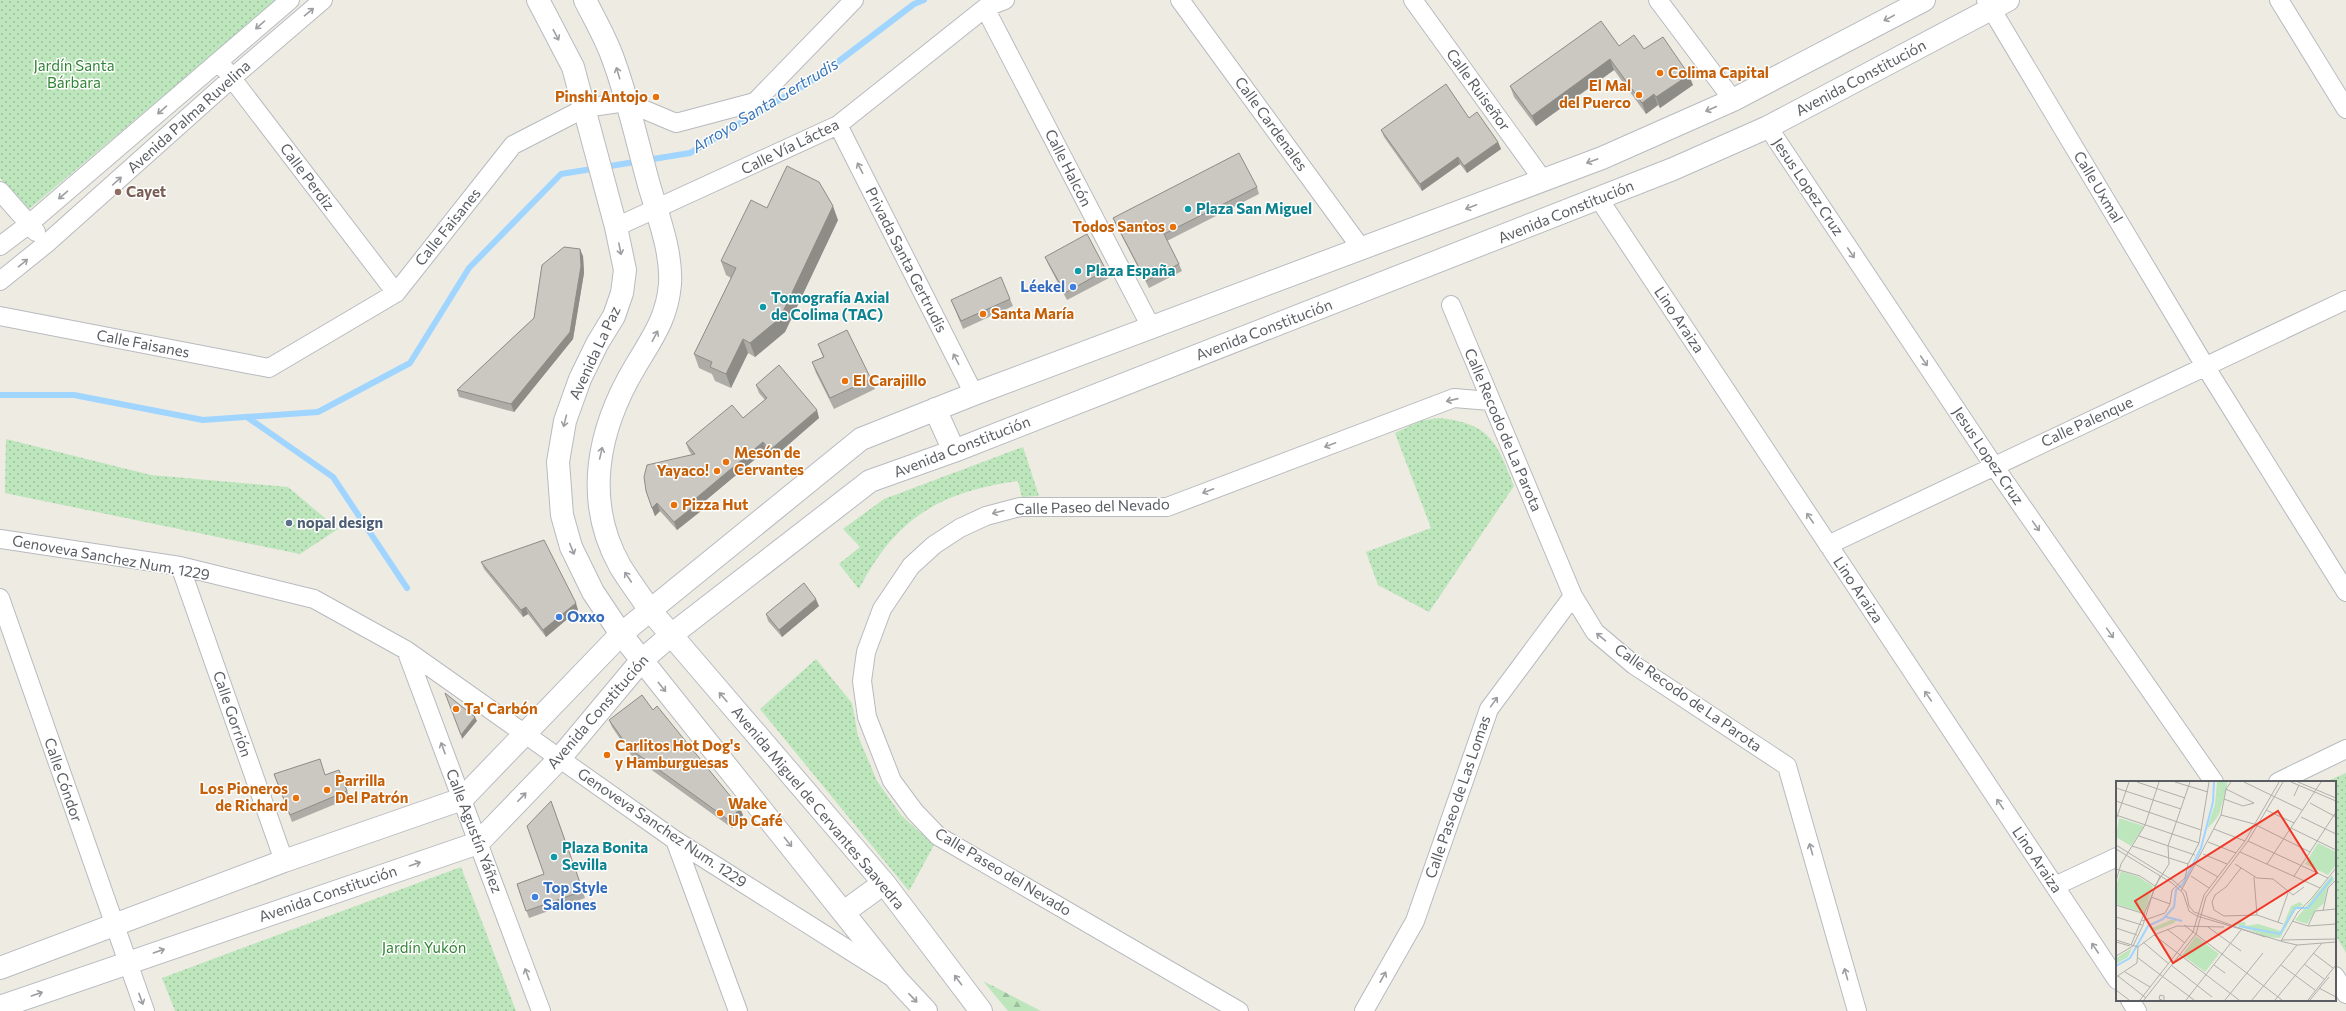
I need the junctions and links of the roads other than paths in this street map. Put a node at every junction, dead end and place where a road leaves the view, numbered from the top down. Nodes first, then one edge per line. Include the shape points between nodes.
1 (290, 0) edge
2 (323, 0) edge
3 (538, 0) edge
4 (585, 0) edge
5 (854, 0) edge
6 (1005, 0) edge
7 (1180, 0) edge
8 (1413, 0) edge
9 (1658, 0) edge
10 (1924, 0) edge
11 (2279, 0) edge
12 (1995, 3) edge
13 (984, 8) junction
14 (218, 62) junction
15 (232, 78) junction
16 (1733, 100) junction
17 (626, 102) junction
18 (585, 108) junction
19 (2346, 109) edge
20 (838, 125) junction
21 (1768, 127) junction
22 (1543, 180) junction
23 (0, 191) edge
24 (1599, 199) junction
25 (656, 210) junction
26 (29, 224) junction
27 (616, 227) junction
28 (46, 244) junction
29 (0, 246) edge
30 (1361, 248) junction
31 (0, 281) edge
32 (396, 293) junction
33 (2346, 300) edge
34 (1451, 305) dead end
35 (0, 316) edge
36 (1150, 328) junction
37 (2205, 366) junction
38 (974, 394) junction
39 (1490, 402) junction
40 (935, 409) junction
41 (954, 451) junction
42 (1994, 466) junction
43 (0, 539) edge
44 (1828, 545) junction
45 (180, 566) junction
46 (2346, 592) edge
47 (1573, 596) junction
48 (0, 598) edge
49 (649, 609) junction
50 (621, 634) junction
51 (670, 636) junction
52 (406, 650) junction
53 (641, 661) junction
54 (524, 734) junction
55 (2346, 749) edge
56 (560, 758) junction
57 (2213, 781) edge
58 (2280, 781) edge
59 (462, 799) junction
60 (675, 840) junction
61 (478, 843) junction
62 (2116, 857) edge
63 (284, 861) junction
64 (884, 883) junction
65 (2055, 886) junction
66 (844, 912) junction
67 (114, 926) junction
68 (127, 962) junction
69 (0, 968) edge
70 (2116, 978) edge
71 (2336, 978) edge
72 (898, 981) junction
73 (2346, 994) edge
74 (2131, 1001) edge
75 (0, 1007) edge
76 (145, 1011) edge
77 (541, 1011) edge
78 (738, 1011) edge
79 (926, 1011) edge
80 (981, 1011) edge
81 (1239, 1011) edge
82 (1364, 1011) edge
83 (1857, 1011) edge
84 (2138, 1011) edge

1 -> 14 street, Avenida Palma Ruvelina
15 -> 2 street, Avenida Palma Ruvelina
3 -> 18 street, Avenida La Paz via 573,67
17 -> 4 street via 612,55
5 - 17 street via 755,102 676,123
6 - 13 street, Calle Vía Láctea
7 - 30 street, Calle Cardenales
8 - 22 street, Calle Ruiseñor
9 - 16 street
10 -> 16 street
11 - 19 street
12 - 21 street, Avenida Constitución
12 - 37 street, Calle Uxmal
13 - 20 street, Calle Vía Láctea
13 - 36 street, Calle Halcón
14 - 15 street, Calle Perdiz
14 -> 26 street, Avenida Palma Ruvelina
28 -> 15 street, Avenida Palma Ruvelina
15 - 32 street, Calle Perdiz
16 -> 22 street via 1602,158
17 - 18 street, Calle Faisanes
17 - 25 street
18 - 27 street, Avenida La Paz
18 - 32 street, Calle Faisanes via 513,145
20 - 25 street, Calle Vía Láctea
38 -> 20 street, Privada Santa Gertrudis
21 - 24 street, Avenida Constitución
21 -> 42 street, Jesus Lopez Cruz
22 -> 30 street
23 - 26 street
24 - 41 street, Avenida Constitución
44 -> 24 street, Lino Araiza
25 - 27 street, Calle Vía Láctea
49 -> 25 street via 620,565 606,534 599,498 598,464 607,427 620,396 655,337 667,310 670,282 668,255
26 - 28 street
26 - 29 street, Avenida Palma Ruvelina
27 -> 50 street, Avenida La Paz via 625,270 622,293 614,316 596,344 580,379 565,421 558,462 562,515 571,547 593,592
31 -> 28 street, Avenida Palma Ruvelina
30 - 36 street
32 - 35 street, Calle Faisanes via 270,368
33 - 37 street, Calle Palenque
34 - 39 street, Calle Recodo de La Parota
36 - 38 street
37 - 42 street, Calle Palenque
37 - 46 street, Calle Uxmal
38 - 40 street
39 - 47 street, Calle Recodo de La Parota
39 -> 81 street, Calle Paseo del Nevado via 1454,398 1167,507 1020,507 986,516 960,528 934,545 911,566 882,609 866,652 862,681 867,717 892,781 915,812 938,836
40 - 41 street
40 - 49 street via 861,439
41 - 51 street, Avenida Constitución via 870,481
42 - 44 street, Calle Palenque
42 -> 57 street, Jesus Lopez Cruz
43 - 45 street, Genoveva Sanchez Num. 1229
65 -> 44 street, Lino Araiza
45 - 52 street, Genoveva Sanchez Num. 1229 via 314,599
45 - 63 street, Calle Gorrión
82 -> 47 street, Calle Paseo de Las Lomas via 1415,921 1489,709
83 -> 47 street, Calle Recodo de La Parota via 1787,766 1634,665 1596,632
48 - 67 street, Calle Cóndor
49 - 50 street
49 - 51 street, Avenida Miguel de Cervantes Saavedra
50 - 53 street
50 - 54 street
51 - 53 street, Avenida Constitución
64 -> 51 street, Avenida Miguel de Cervantes Saavedra
52 - 54 street, Genoveva Sanchez Num. 1229
59 -> 52 street, Calle Agustín Yáñez
53 - 56 street, Avenida Constitución
53 -> 66 street
54 - 56 street, Genoveva Sanchez Num. 1229
54 - 59 street
55 - 58 street
56 - 60 street, Genoveva Sanchez Num. 1229
61 -> 56 street, Avenida Constitución
59 - 61 street, Calle Agustín Yáñez
59 - 63 street
60 - 72 street, Genoveva Sanchez Num. 1229
60 - 78 street
68 -> 61 street, Avenida Constitución
77 -> 61 street, Calle Agustín Yáñez
62 - 65 street
63 - 67 street
64 - 66 street
80 -> 64 street, Avenida Miguel de Cervantes Saavedra
70 -> 65 street, Lino Araiza
66 - 72 street
67 - 68 street, Calle Cóndor
67 - 69 street
75 -> 68 street, Avenida Constitución
68 -> 76 street, Calle Cóndor
71 - 73 street
72 -> 79 street
74 - 84 street

